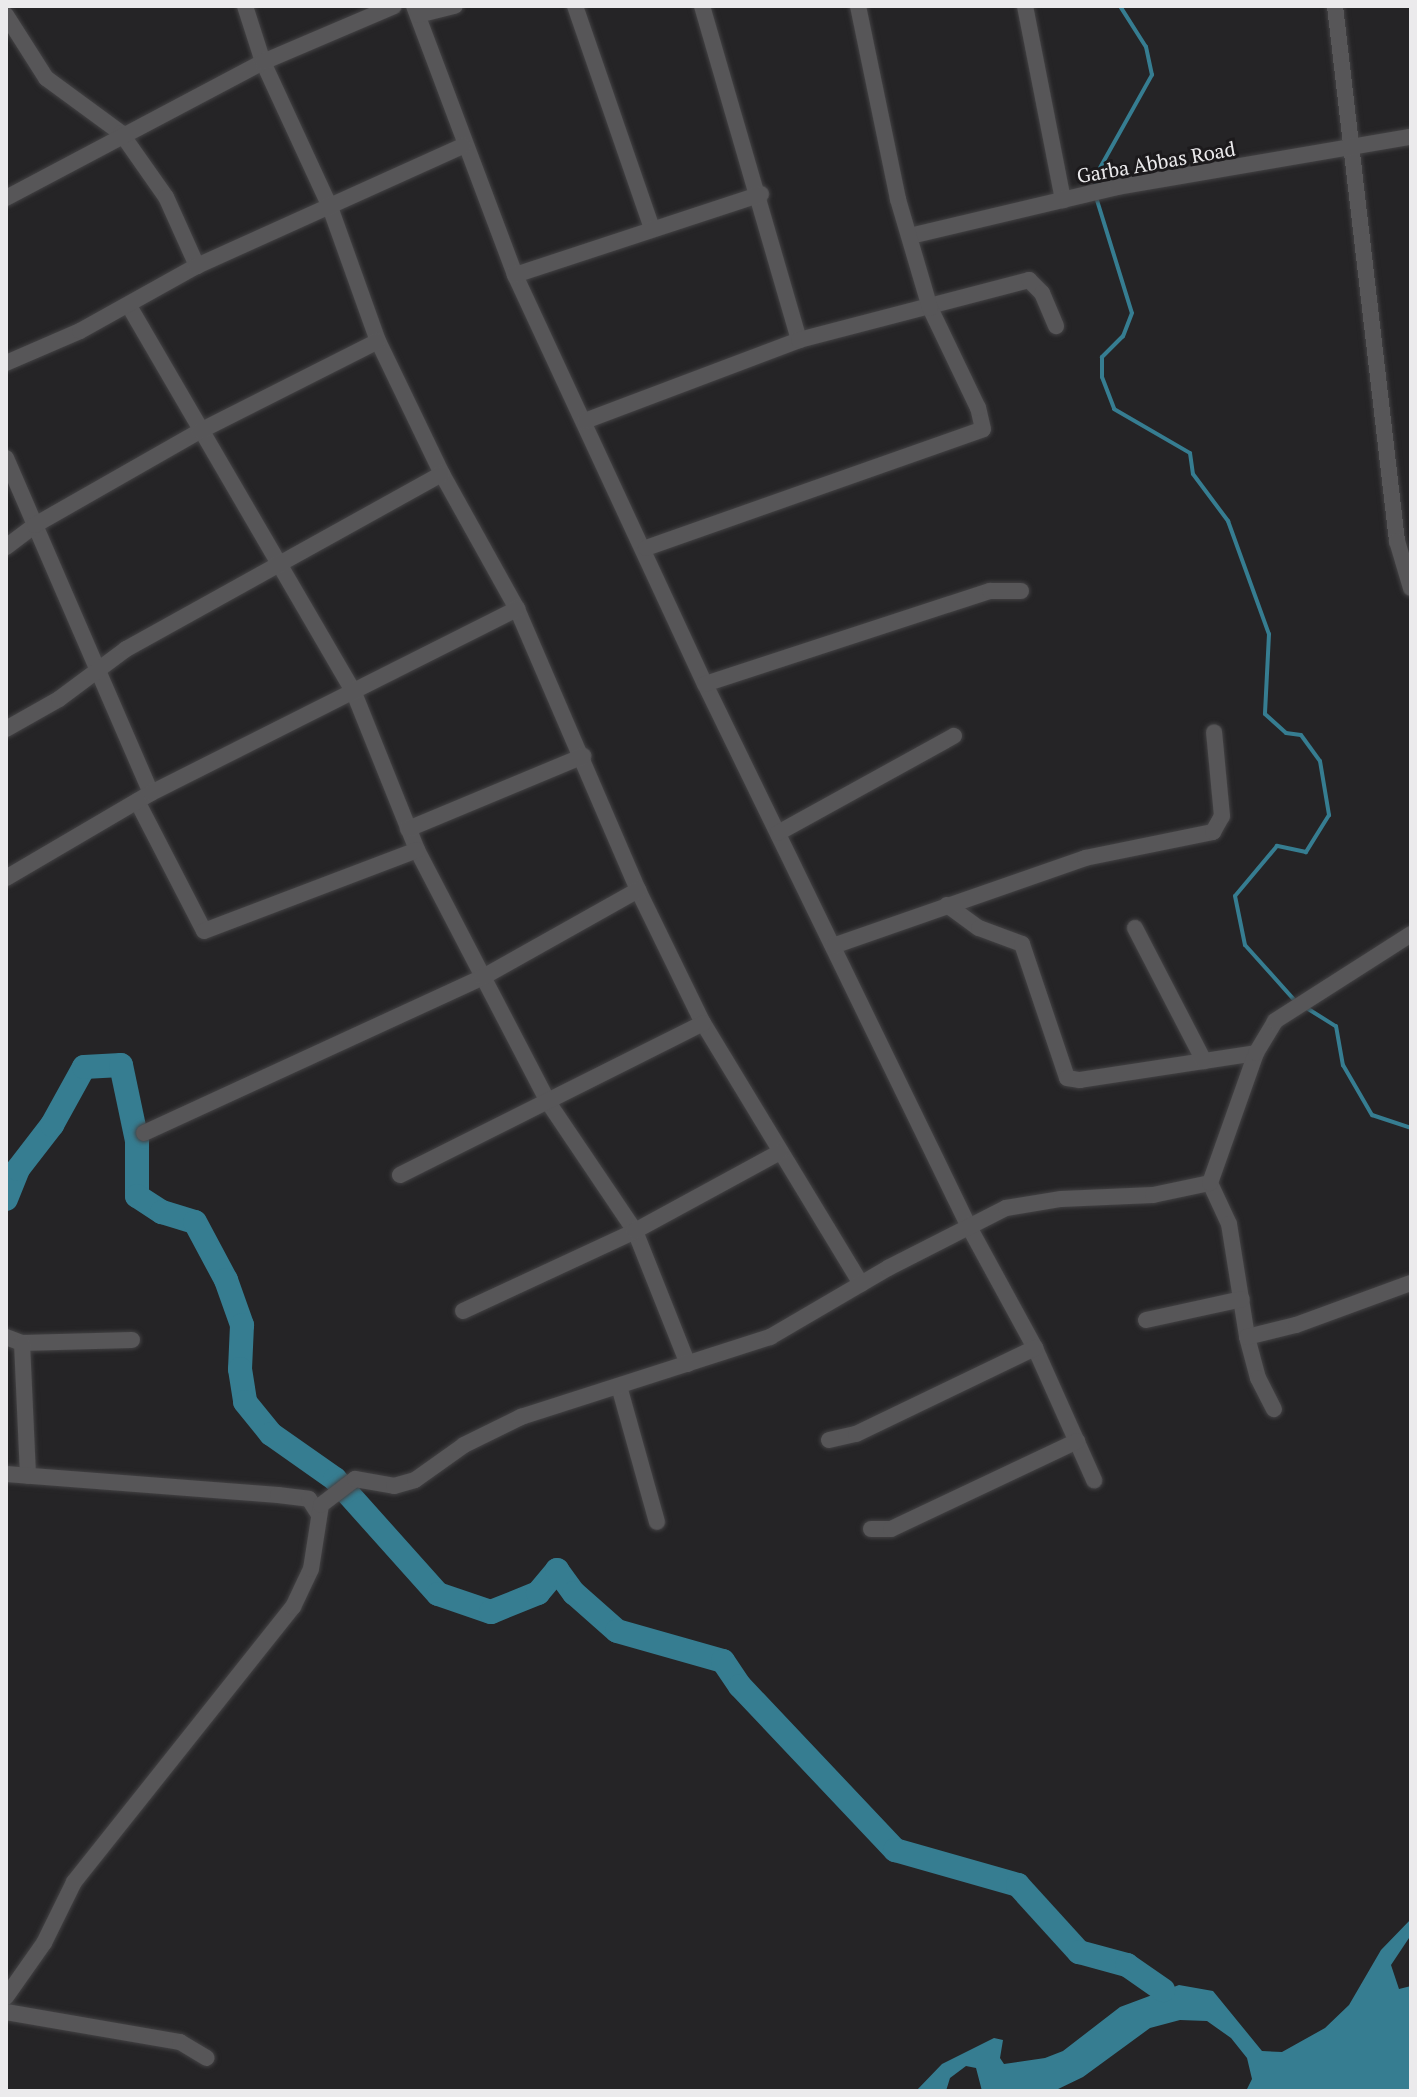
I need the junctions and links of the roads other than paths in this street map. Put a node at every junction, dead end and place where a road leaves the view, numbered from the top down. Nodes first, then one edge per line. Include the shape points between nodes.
1 (245, 6) edge
2 (394, 6) edge
3 (455, 6) edge
4 (575, 6) edge
5 (702, 6) edge
6 (858, 6) edge
7 (1025, 6) edge
8 (1335, 6) edge
9 (416, 10) edge
10 (6, 15) edge
11 (263, 62) junction
12 (121, 133) junction
13 (1411, 137) edge
14 (463, 146) junction
15 (1351, 148) junction
16 (761, 194) junction
17 (6, 198) edge
18 (1063, 200) junction
19 (330, 207) junction
20 (652, 228) junction
21 (910, 236) junction
22 (197, 266) junction
23 (515, 275) junction
24 (129, 306) junction
25 (930, 308) junction
26 (1056, 326) dead end
27 (799, 340) junction
28 (378, 341) junction
29 (6, 363) edge
30 (585, 421) junction
31 (200, 431) junction
32 (6, 458) edge
33 (442, 474) junction
34 (35, 525) junction
35 (1404, 540) edge
36 (6, 547) edge
37 (646, 548) junction
38 (278, 565) junction
39 (1411, 588) edge
40 (1021, 591) dead end
41 (517, 609) junction
42 (99, 669) junction
43 (705, 684) junction
44 (354, 693) junction
45 (6, 729) edge
46 (1214, 732) dead end
47 (954, 736) dead end
48 (583, 756) junction
49 (144, 797) junction
50 (408, 829) junction
51 (778, 833) junction
52 (417, 850) junction
53 (6, 878) edge
54 (638, 890) junction
55 (947, 905) junction
56 (1135, 928) dead end
57 (1411, 934) edge
58 (833, 946) junction
59 (483, 977) junction
60 (703, 1023) junction
61 (1256, 1053) junction
62 (1204, 1061) junction
63 (548, 1102) junction
64 (144, 1133) dead end
65 (780, 1152) junction
66 (400, 1175) dead end
67 (1210, 1183) junction
68 (968, 1225) junction
69 (635, 1231) junction
70 (1411, 1283) edge
71 (861, 1284) junction
72 (1242, 1299) junction
73 (463, 1311) dead end
74 (1146, 1320) dead end
75 (1247, 1337) junction
76 (14, 1340) edge
77 (132, 1340) dead end
78 (1035, 1348) junction
79 (688, 1364) junction
80 (619, 1386) junction
81 (1274, 1409) dead end
82 (829, 1440) dead end
83 (1077, 1441) junction
84 (6, 1474) edge
85 (28, 1476) junction
86 (1094, 1480) dead end
87 (320, 1510) junction
88 (657, 1522) dead end
89 (871, 1529) dead end
90 (8, 1988) edge
91 (6, 2012) edge
92 (207, 2058) dead end

1 - 11 street
2 - 11 street
3 - 9 street
4 - 20 street
5 - 16 street
6 - 21 street
7 - 18 street
8 - 15 street
9 - 14 street
10 - 12 street via 46,78
11 - 12 street
11 - 19 street
12 - 17 street
12 - 22 street via 166,197
13 - 15 street, Garba Abbas Road
14 - 19 street
14 - 23 street
15 - 18 street, Garba Abbas Road
15 - 35 street
16 - 20 street
16 - 27 street
18 - 21 street, Garba Abbas Road
19 - 22 street
19 - 28 street
20 - 23 street
21 - 25 street
22 - 24 street
23 - 30 street
24 - 29 street
24 - 31 street
25 - 26 street via 1029,280 1042,293
25 - 27 street
25 - 37 street via 983,429
27 - 30 street
28 - 31 street
28 - 33 street
30 - 37 street
31 - 34 street
31 - 38 street
32 - 34 street
33 - 38 street
33 - 41 street
34 - 36 street
34 - 42 street
35 - 39 street
37 - 43 street
38 - 42 street
38 - 44 street
40 - 43 street via 990,591
41 - 44 street
41 - 48 street
42 - 45 street
42 - 49 street
43 - 51 street
44 - 49 street
44 - 50 street
46 - 55 street via 1222,816 1213,832 1085,858
47 - 51 street
48 - 50 street
48 - 54 street
49 - 52 street via 204,931
49 - 53 street
50 - 52 street
51 - 58 street
52 - 59 street
54 - 59 street
54 - 60 street
55 - 58 street
55 - 62 street via 979,928 1022,944 1067,1078
56 - 62 street
57 - 61 street via 1275,1021
58 - 68 street
59 - 63 street
59 - 64 street
60 - 63 street
60 - 65 street
61 - 62 street
61 - 67 street
63 - 66 street
63 - 69 street
65 - 69 street
65 - 71 street
67 - 68 street via 1153,1195 1020,1206
67 - 72 street via 1229,1224
68 - 71 street
68 - 78 street
69 - 73 street
69 - 79 street
70 - 75 street
71 - 79 street via 770,1337
72 - 74 street
72 - 75 street
75 - 81 street via 1258,1378
76 - 77 street
76 - 85 street
78 - 82 street via 856,1434
78 - 83 street
79 - 80 street
80 - 87 street via 521,1417 464,1445 415,1480 394,1486 355,1479
80 - 88 street
83 - 86 street
83 - 89 street via 891,1529
84 - 85 street
85 - 87 street via 293,1497 309,1499
87 - 90 street via 311,1569 293,1607 74,1882 44,1943
91 - 92 street via 180,2042

